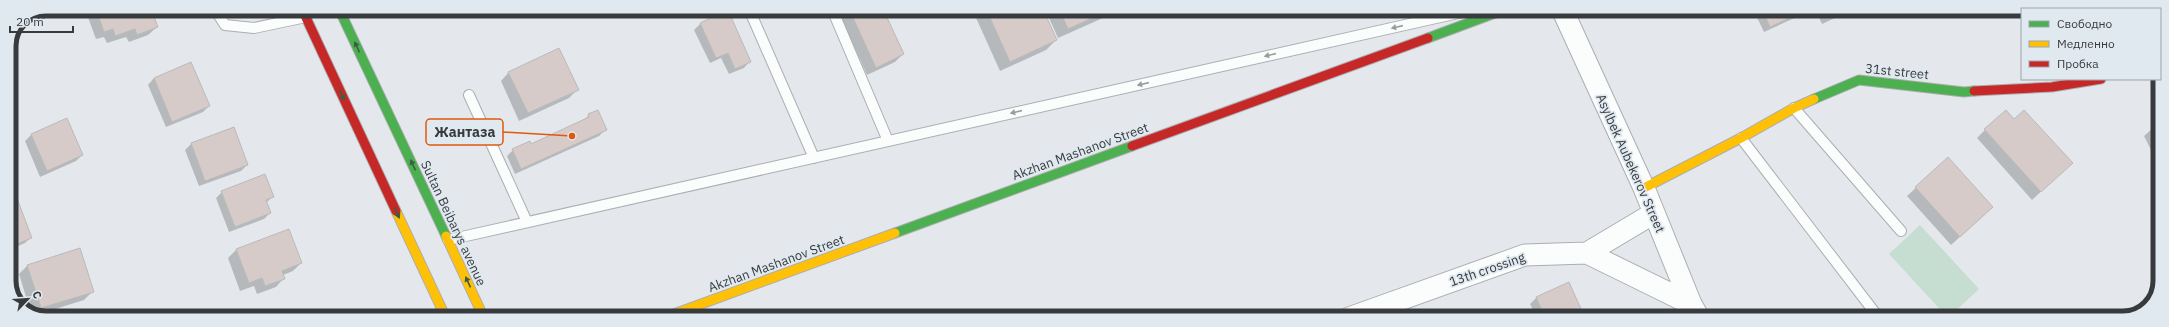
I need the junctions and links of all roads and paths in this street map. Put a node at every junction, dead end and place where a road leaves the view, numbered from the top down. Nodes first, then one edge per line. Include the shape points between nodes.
1 (219, 16) edge
2 (294, 16) edge
3 (306, 16) edge
4 (340, 16) edge
5 (752, 16) edge
6 (835, 16) edge
7 (1445, 16) edge
8 (1487, 16) edge
9 (1565, 16) edge
10 (2095, 80) edge
11 (469, 95) dead end
12 (1794, 108) junction
13 (1741, 138) junction
14 (888, 141) junction
15 (814, 158) junction
16 (1644, 188) junction
17 (1654, 213) junction
18 (527, 222) junction
19 (1901, 231) dead end
20 (448, 240) junction
21 (1587, 253) junction
22 (443, 311) edge
23 (481, 311) edge
24 (682, 311) edge
25 (1368, 311) edge
26 (1695, 311) edge
27 (1874, 311) edge

1 - 2 lane via 225,25 254,28
3 -> 22 street via 315,29
20 -> 4 street, Sultan Beibarys avenue
5 - 15 lane
6 - 14 lane
7 -> 14 lane
8 - 24 street, Akzhan Mashanov Street
9 - 16 street, Asylbek Aubekerov Street
10 - 12 street, 31st street via 2052,87 1964,92 1859,80
11 - 18 lane
12 - 13 street, 31st street
12 - 19 lane
13 - 16 street, 31st street
13 - 27 lane
14 - 15 lane
15 - 18 lane
16 - 17 street, Asylbek Aubekerov Street
17 - 21 street
17 - 26 street, Asylbek Aubekerov Street
18 - 20 lane
23 -> 20 street, Sultan Beibarys avenue
21 - 25 street, 13th crossing via 1525,254
21 - 26 street, 13th crossing

